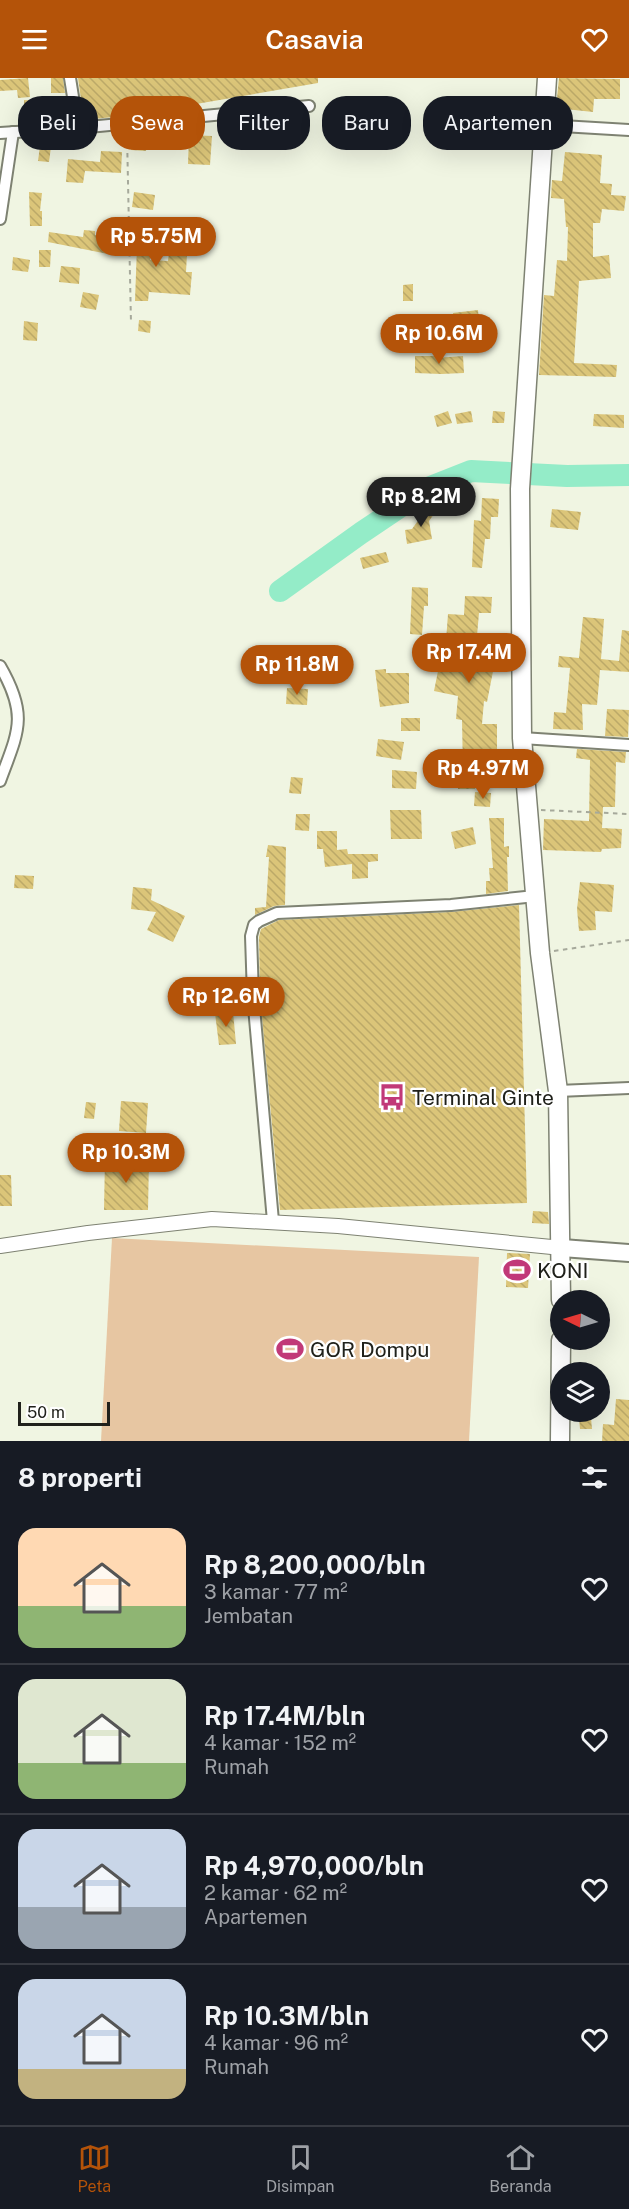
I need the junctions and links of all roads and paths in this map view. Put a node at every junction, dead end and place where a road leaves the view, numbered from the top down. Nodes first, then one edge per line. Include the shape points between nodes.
1 (70, 78) edge
2 (547, 78) edge
3 (73, 96) edge
4 (546, 96) edge
5 (573, 127) edge
6 (629, 130) edge
7 (13, 132) junction
8 (18, 132) edge
9 (0, 133) edge
10 (127, 150) edge
11 (543, 150) edge
12 (0, 219) edge
13 (130, 220) junction
14 (210, 221) dead end
15 (131, 323) dead end
16 (0, 666) edge
17 (522, 738) junction
18 (629, 745) edge
19 (0, 781) edge
20 (527, 810) junction
21 (629, 814) edge
22 (535, 896) junction
23 (629, 940) edge
24 (540, 952) junction
25 (629, 1088) edge
26 (558, 1091) junction
27 (273, 1221) junction
28 (0, 1246) edge
29 (562, 1248) junction
30 (629, 1253) edge
31 (561, 1290) edge
32 (561, 1350) edge
33 (560, 1441) edge

1 - 3 street
2 - 4 highway
5 - 6 street
7 - 8 street
7 - 9 street
7 - 12 street
10 - 13 path
11 - 17 highway via 520,489
13 - 14 path
13 - 15 path
16 - 19 street via 18,715 16,741
17 - 18 street
17 - 20 highway
20 - 21 path
20 - 22 highway
22 - 24 highway
22 - 27 street via 451,905 277,913 254,926 250,936 253,996
23 - 24 path
24 - 26 highway
25 - 26 street
26 - 29 highway
27 - 28 street via 212,1219
27 - 29 street
29 - 30 main road
29 - 31 highway
32 - 33 highway

